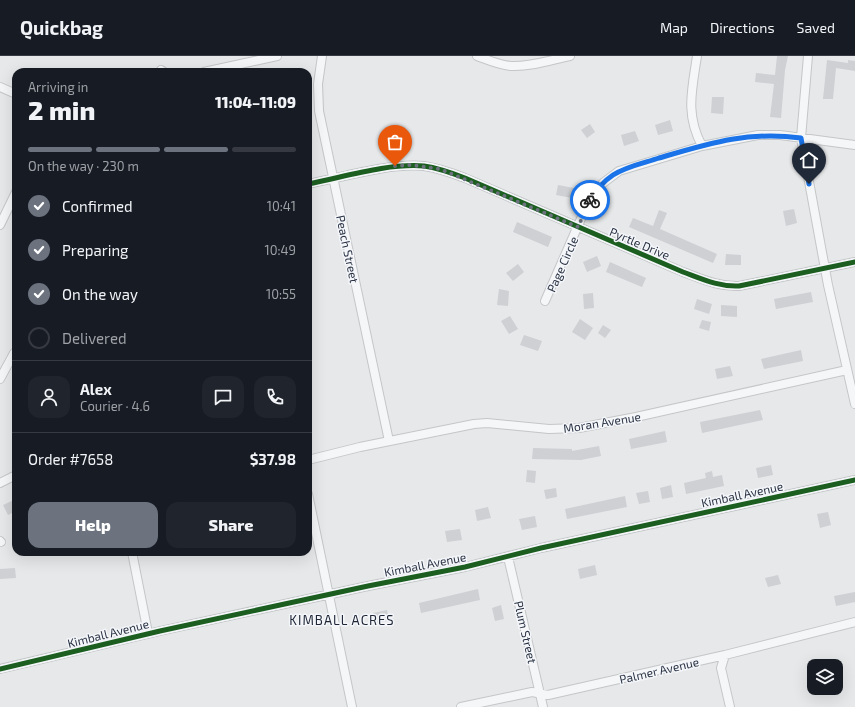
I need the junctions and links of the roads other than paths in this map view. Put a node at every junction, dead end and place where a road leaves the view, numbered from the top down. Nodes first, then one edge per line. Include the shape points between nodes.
1 (277, 56) edge
2 (322, 56) edge
3 (477, 56) edge
4 (570, 56) edge
5 (698, 56) edge
6 (808, 56) edge
7 (222, 68) edge
8 (0, 87) edge
9 (12, 92) edge
10 (801, 138) junction
11 (855, 145) edge
12 (702, 146) junction
13 (334, 179) junction
14 (312, 183) edge
15 (12, 200) edge
16 (0, 225) edge
17 (578, 227) junction
18 (855, 262) edge
19 (825, 267) junction
20 (545, 301) dead end
21 (12, 357) edge
22 (848, 370) junction
23 (0, 380) edge
24 (855, 404) edge
25 (389, 441) junction
26 (312, 459) edge
27 (12, 477) edge
28 (855, 480) edge
29 (0, 484) edge
30 (312, 514) edge
31 (133, 556) edge
32 (508, 557) junction
33 (328, 595) junction
34 (855, 622) edge
35 (148, 633) junction
36 (725, 655) junction
37 (0, 668) edge
38 (540, 693) junction
39 (352, 707) edge
40 (461, 707) edge
41 (542, 707) edge
42 (730, 707) edge

1 - 7 street
2 - 13 street, Peach Street via 318,99
3 - 4 street via 500,64 521,66
5 - 12 street via 691,112 696,135
6 - 10 street
8 - 9 street
10 - 11 street, Page Circle
10 - 12 street, Page Circle via 758,135
10 - 19 street
12 - 17 street, Page Circle via 627,168 612,176 594,194
13 - 14 street, Pyrtle Drive
13 - 17 street, Pyrtle Drive via 395,166 440,169
13 - 25 street, Peach Street
15 - 16 street
17 - 19 street, Pyrtle Drive via 718,285 739,286
17 - 20 street, Page Circle
18 - 19 street, Pyrtle Drive
19 - 22 street
21 - 23 street
22 - 24 street
22 - 25 street, Moran Avenue via 579,428 549,429 487,423
25 - 26 street, Moran Avenue
27 - 29 street
28 - 32 street, Kimball Avenue
30 - 33 street
31 - 35 street
32 - 33 street, Kimball Avenue
32 - 38 street, Plum Street
33 - 35 street, Kimball Avenue
33 - 39 street
34 - 36 street, Palmer Avenue
35 - 37 street, Kimball Avenue
36 - 38 street, Palmer Avenue via 548,695
36 - 42 street via 722,668
38 - 40 street, Palmer Avenue via 532,692
38 - 41 street, Plum Street

